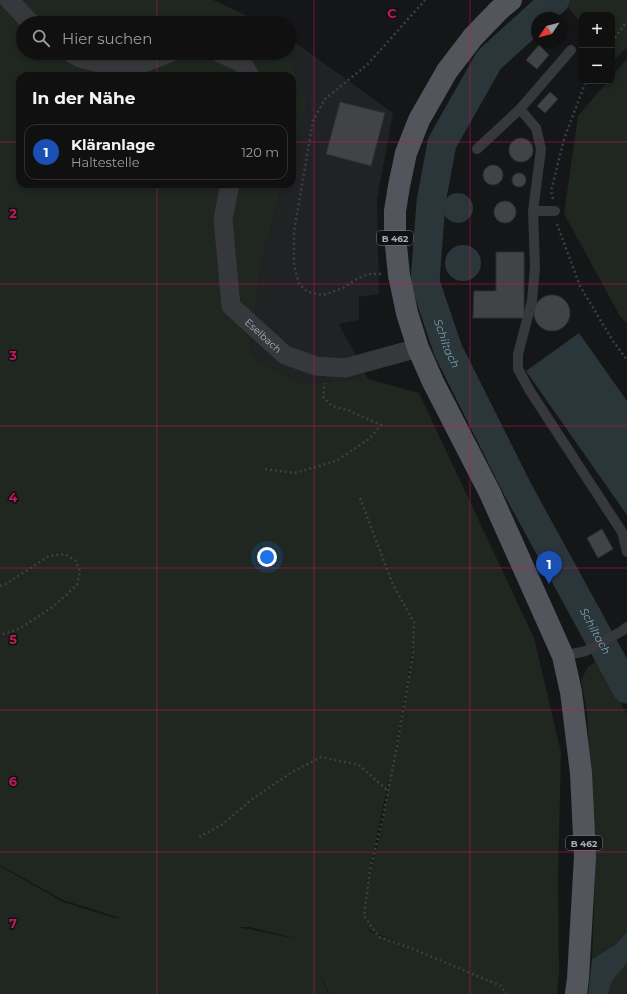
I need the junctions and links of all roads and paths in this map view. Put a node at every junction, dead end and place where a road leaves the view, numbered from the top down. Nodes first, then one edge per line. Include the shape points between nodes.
1 (9, 0) edge
2 (425, 0) edge
3 (511, 0) edge
4 (24, 16) edge
5 (627, 22) edge
6 (615, 38) edge
7 (571, 50) dead end
8 (88, 60) edge
9 (152, 60) edge
10 (235, 60) edge
11 (248, 72) edge
12 (585, 84) edge
13 (520, 109) junction
14 (477, 149) dead end
15 (229, 188) edge
16 (533, 211) junction
17 (555, 211) junction
18 (399, 275) junction
19 (418, 348) junction
20 (627, 360) edge
21 (316, 366) junction
22 (265, 469) dead end
23 (360, 498) dead end
24 (627, 552) edge
25 (0, 586) edge
26 (625, 629) edge
27 (0, 635) edge
28 (563, 656) junction
29 (388, 791) junction
30 (199, 837) dead end
31 (506, 994) edge
32 (576, 994) edge

1 - 4 street
2 - 18 path via 368,64 325,99 312,121 294,231 294,265 299,284 308,292 323,295 370,274
3 - 18 main road, B 462 via 468,42 447,71 418,120 406,153 395,211
5 - 6 path
7 - 13 lane
8 - 9 street via 126,70
10 - 11 street via 242,63
12 - 17 path via 564,139 551,191
13 - 14 lane
13 - 16 lane via 536,128 541,149
15 - 21 street, Eselbach via 223,219 231,306 285,355
16 - 17 lane
16 - 24 lane via 535,267 532,301 518,354 518,369 622,532
17 - 20 path via 557,227 580,286 612,341
18 - 19 main road, B 462
19 - 21 street, Eselbach via 345,368
19 - 28 main road, B 462 via 490,492
21 - 22 path via 326,371 323,397 332,406 381,425 369,439 336,461 295,473
23 - 29 path via 393,585 414,622 413,653
25 - 27 path via 49,556 60,554 65,554 76,561 80,572 77,585 54,606 19,629
26 - 28 lane via 586,651
28 - 32 main road, B 462 via 571,692 581,773 585,856
29 - 30 path via 359,765 321,757 292,772 251,800 223,824
29 - 31 path via 370,870 364,916 379,937 501,986

